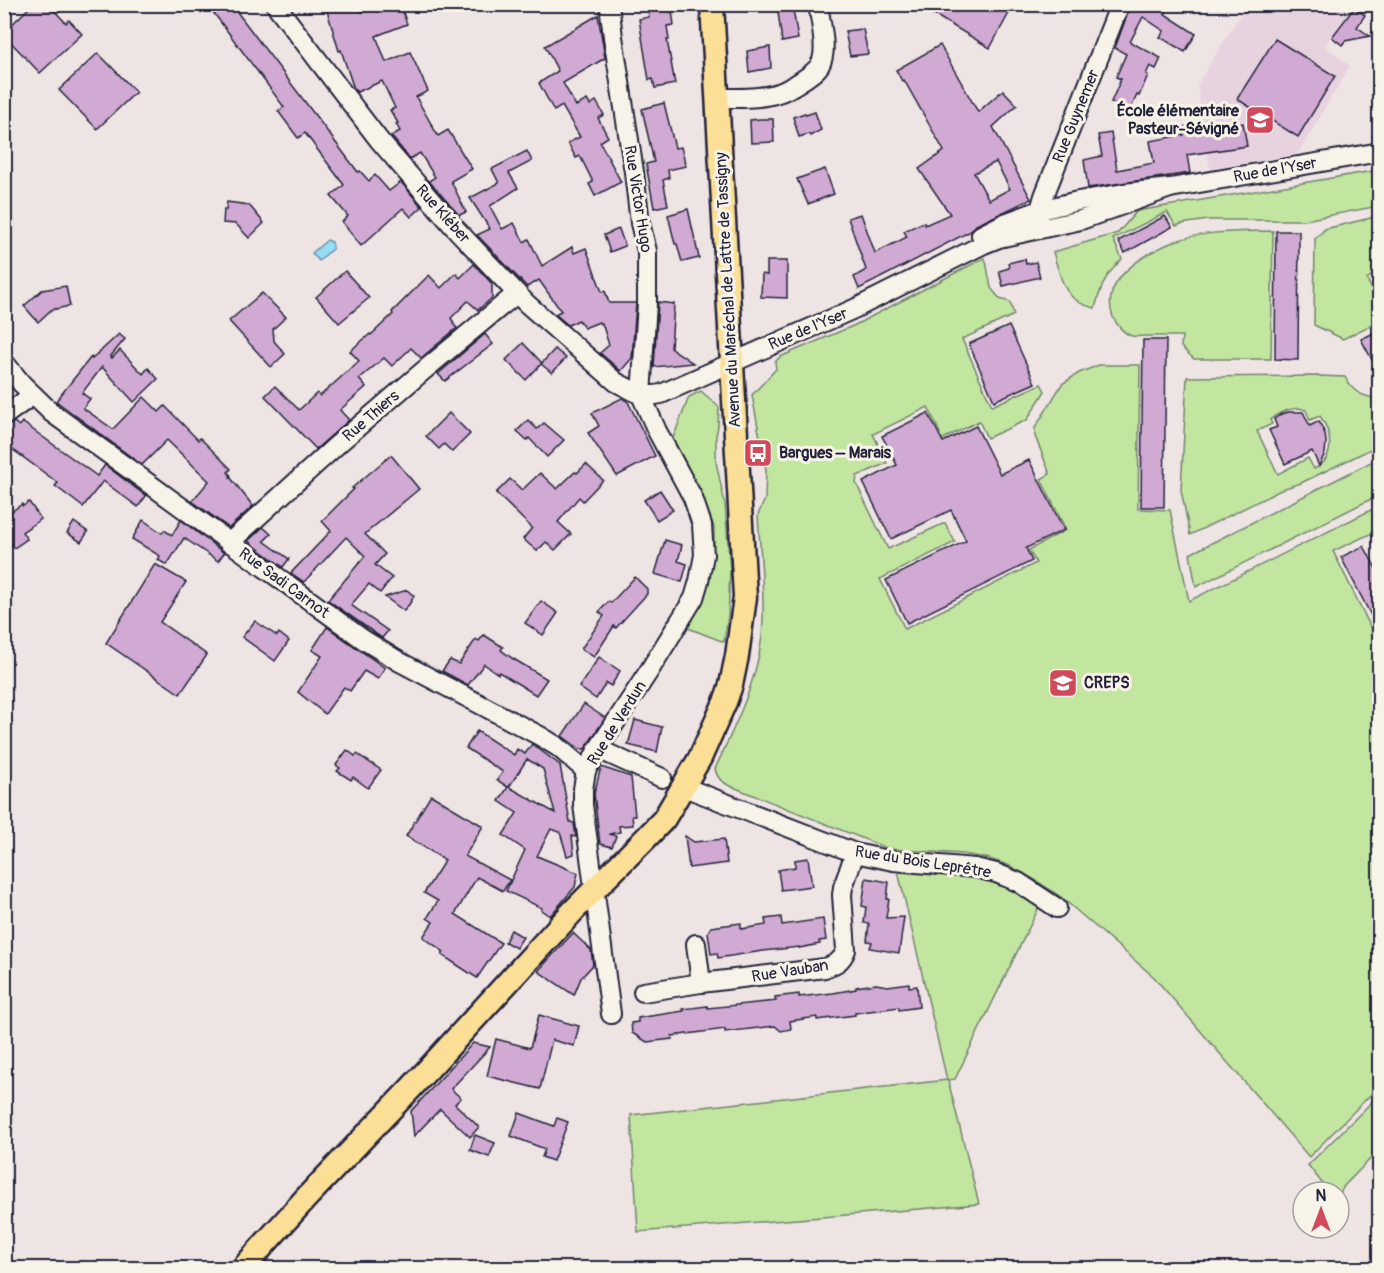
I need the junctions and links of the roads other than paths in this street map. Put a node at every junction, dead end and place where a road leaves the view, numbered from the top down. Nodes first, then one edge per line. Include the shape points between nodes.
1 (275, 4) edge
2 (609, 4) edge
3 (712, 4) edge
4 (818, 4) edge
5 (1120, 4) edge
6 (718, 98) junction
7 (1380, 152) edge
8 (1170, 188) junction
9 (1040, 210) junction
10 (1039, 230) junction
11 (939, 266) junction
12 (516, 294) junction
13 (4, 362) edge
14 (732, 362) junction
15 (33, 395) junction
16 (641, 395) junction
17 (4, 416) edge
18 (229, 543) junction
19 (598, 749) junction
20 (586, 771) junction
21 (662, 777) dead end
22 (684, 787) junction
23 (855, 853) junction
24 (594, 890) junction
25 (1057, 908) dead end
26 (696, 944) dead end
27 (701, 983) junction
28 (643, 992) dead end
29 (611, 1014) dead end
30 (243, 1269) edge

1 - 12 street, Rue Kléber via 373,134
2 - 16 street, Rue Victor Hugo via 647,251
3 - 6 main road, Avenue du Maréchal de Lattre de Tassigny
4 - 6 street via 824,52 819,68 776,94
5 - 9 street, Rue Guynemer
6 - 14 main road, Avenue du Maréchal de Lattre de Tassigny
7 - 8 street, Rue de l'Yser
8 - 9 street, Rue de l'Yser
8 - 10 street, Rue de l'Yser via 1081,220
9 - 10 street, Rue Guynemer
9 - 11 street, Rue de l'Yser via 998,226
10 - 11 street, Rue de l'Yser via 999,238
11 - 14 street, Rue de l'Yser via 863,305
12 - 16 street, Rue Kléber via 616,382
12 - 18 street, Rue Thiers via 346,437
13 - 15 street, Rue Sadi Carnot
14 - 16 street, Rue de l'Yser via 661,394
14 - 22 main road, Avenue du Maréchal de Lattre de Tassigny via 745,609 725,702
15 - 17 street
15 - 18 street, Rue Sadi Carnot
16 - 19 street, Rue de Verdun via 693,498 702,525 704,555 694,598
18 - 20 street, Rue Sadi Carnot via 378,650 540,736
19 - 20 street, Rue de Verdun
19 - 21 street
20 - 24 street, Rue de Verdun via 583,806
22 - 23 street, Rue du Bois Leprêtre
22 - 24 main road, Avenue du Maréchal de Lattre de Tassigny via 664,819
23 - 25 street, Rue du Bois Leprêtre via 893,861 984,869 1017,882
23 - 27 street, Rue Vauban via 843,887 846,950 839,961 825,968
24 - 29 street, Rue de Verdun
24 - 30 main road
26 - 27 street
27 - 28 street, Rue Vauban

